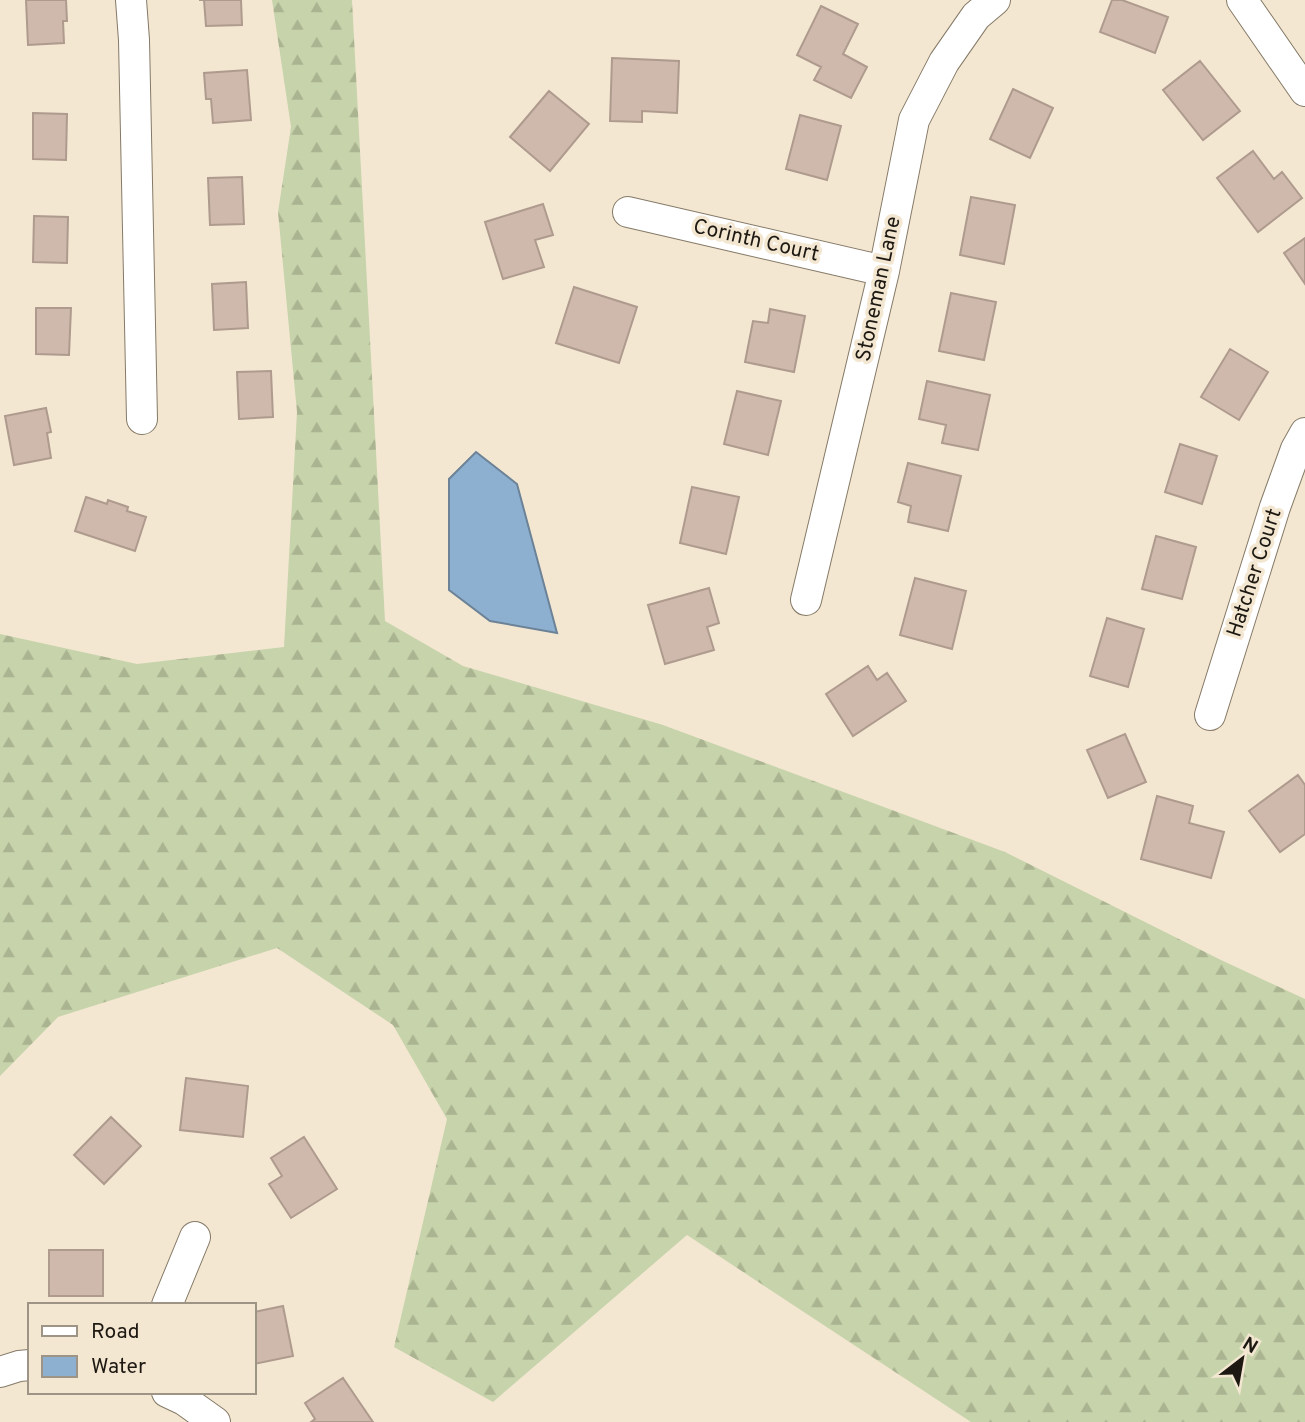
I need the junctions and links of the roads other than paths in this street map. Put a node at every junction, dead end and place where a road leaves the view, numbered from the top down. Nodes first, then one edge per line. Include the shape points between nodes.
1 (131, 0) edge
2 (995, 0) edge
3 (1242, 0) edge
4 (1305, 91) edge
5 (628, 212) dead end
6 (884, 271) junction
7 (142, 419) dead end
8 (1305, 433) edge
9 (806, 600) dead end
10 (1210, 715) dead end
11 (195, 1237) dead end
12 (168, 1303) edge
13 (28, 1365) edge
14 (0, 1372) edge
15 (172, 1394) edge
16 (215, 1422) edge

1 - 7 street
2 - 6 street, Stoneman Lane via 976,16 944,62 914,120
3 - 4 street
5 - 6 street, Corinth Court
6 - 9 street, Stoneman Lane
8 - 10 street, Hatcher Court via 1275,507
11 - 12 street
13 - 14 street
15 - 16 street

